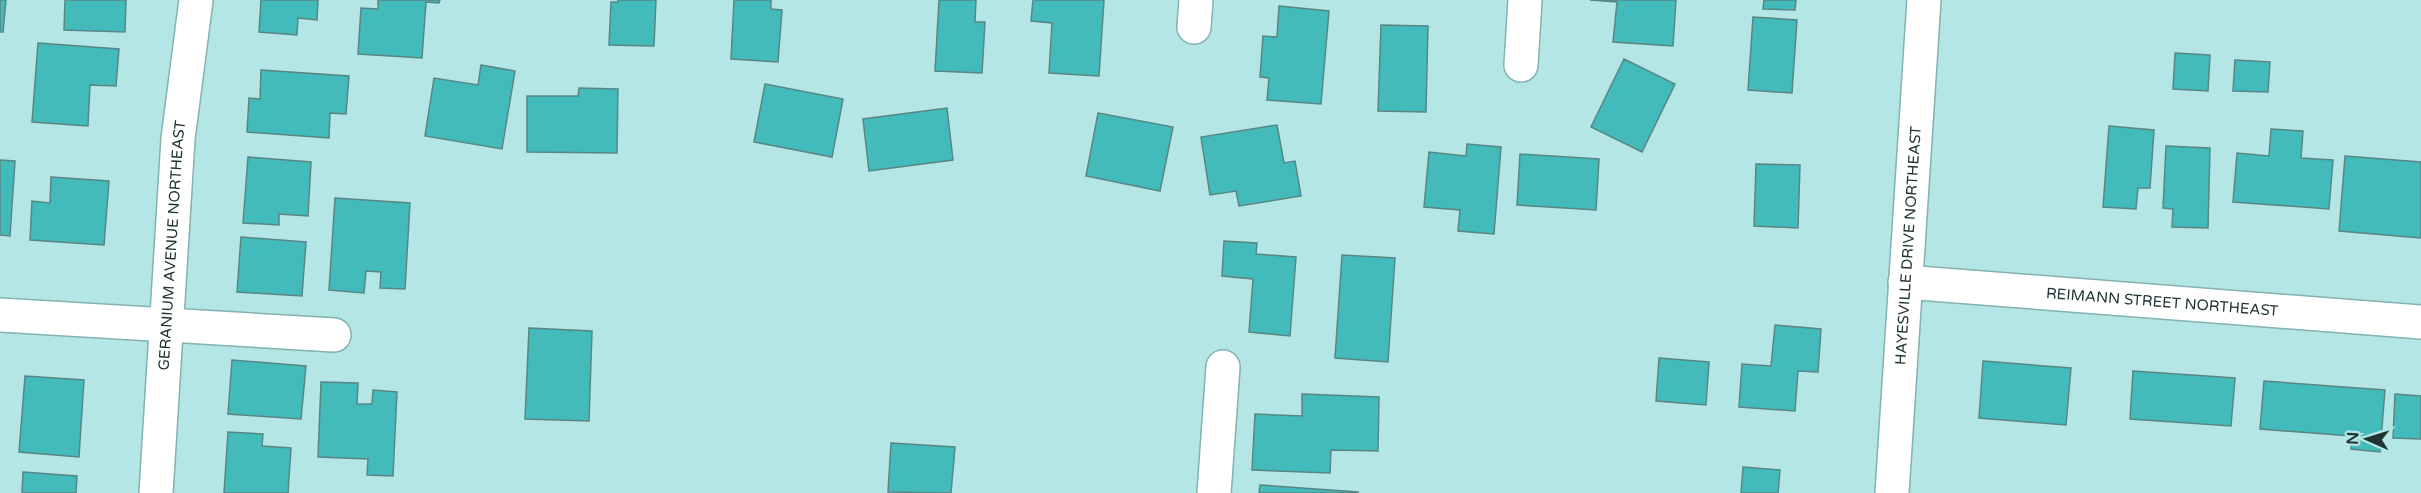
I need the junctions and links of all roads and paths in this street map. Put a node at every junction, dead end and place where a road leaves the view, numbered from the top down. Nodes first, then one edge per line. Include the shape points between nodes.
1 (196, 0) edge
2 (1525, 0) edge
3 (1924, 0) edge
4 (1521, 65) dead end
5 (1905, 282) junction
6 (0, 315) edge
7 (2421, 322) edge
8 (165, 325) junction
9 (334, 336) dead end
10 (1223, 367) dead end
11 (156, 493) edge
12 (1214, 493) edge
13 (1892, 493) edge

1 - 8 street, GERANIUM AVENUE NORTHEAST via 178,139
2 - 4 street
3 - 5 street, HAYESVILLE DRIVE NORTHEAST
5 - 7 street, REIMANN STREET NORTHEAST
5 - 13 street, HAYESVILLE DRIVE NORTHEAST
6 - 8 street
8 - 9 street
8 - 11 street, GERANIUM AVENUE NORTHEAST
10 - 12 street

